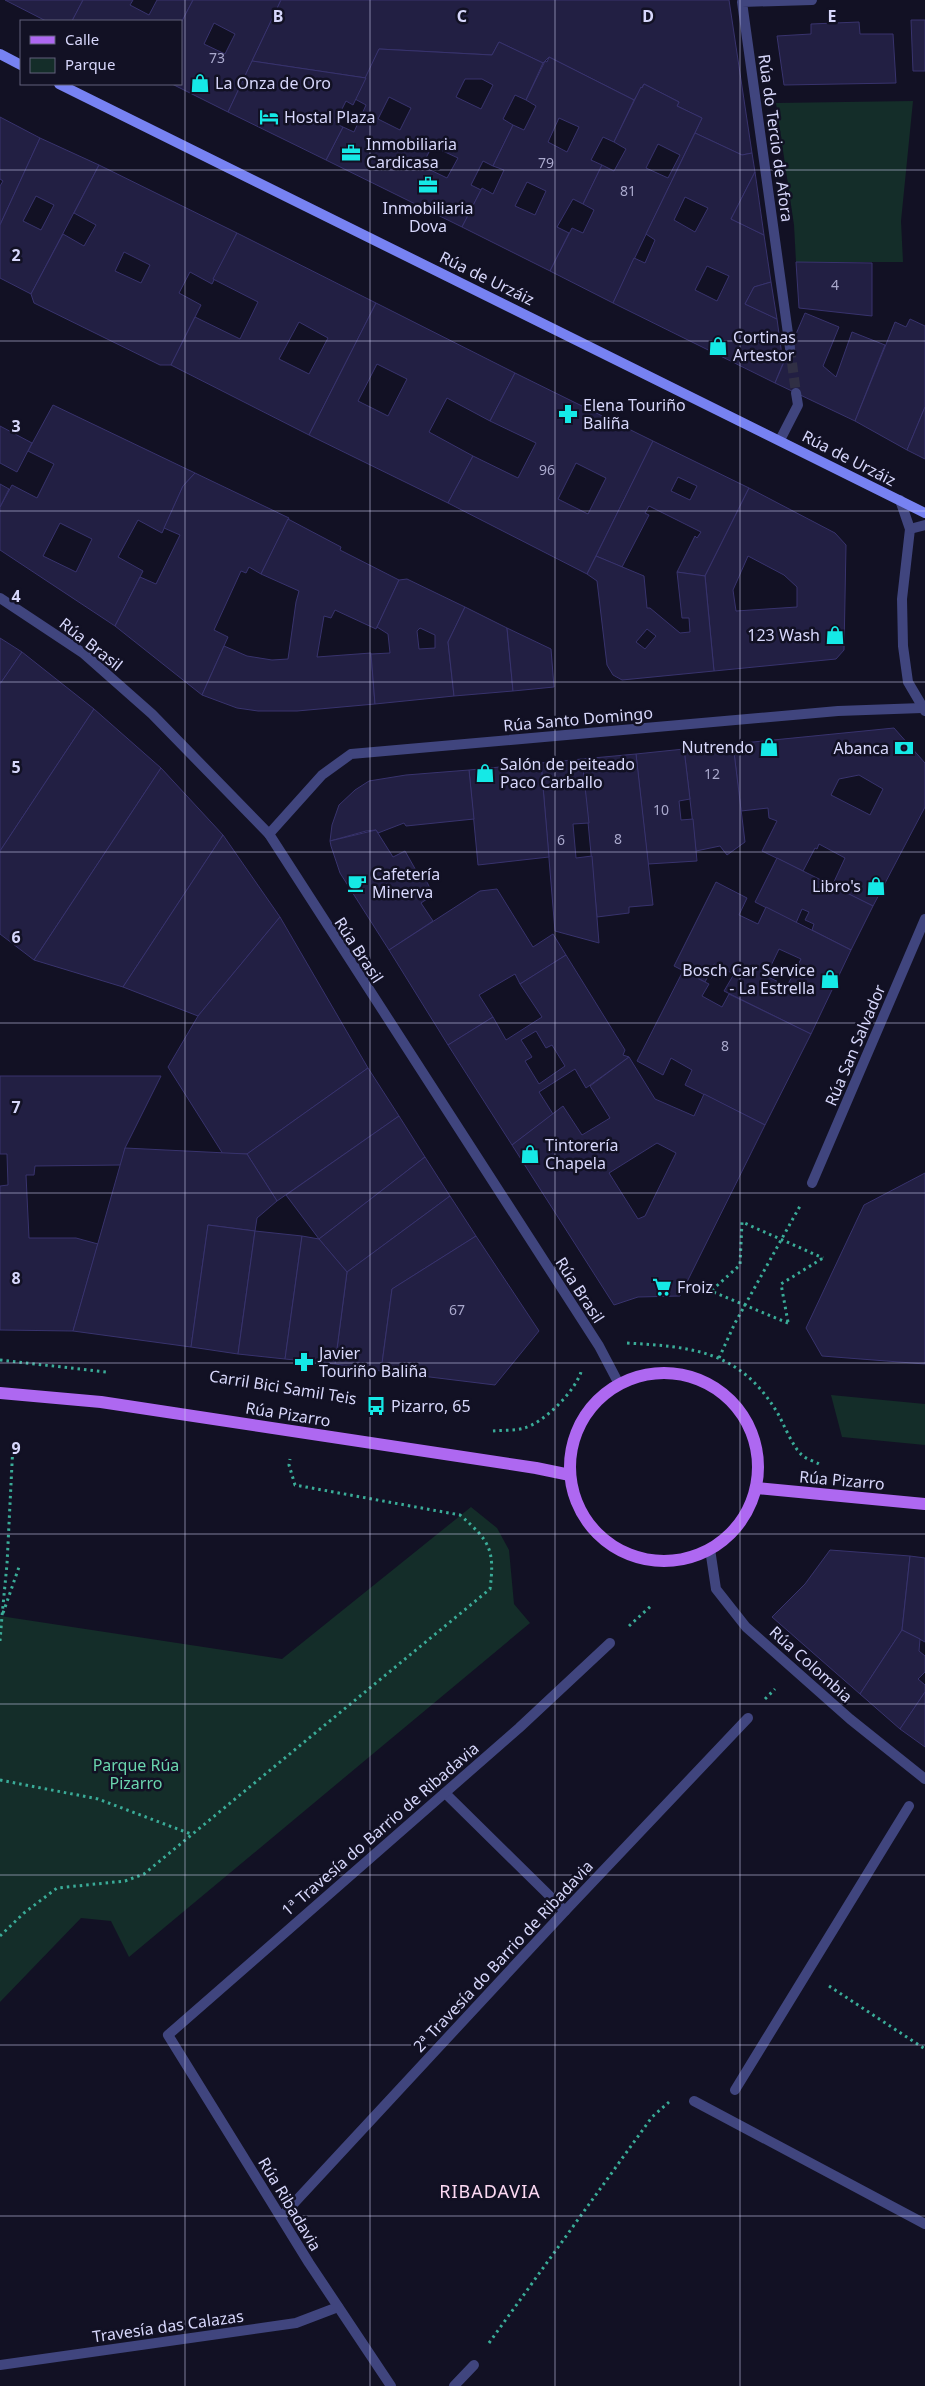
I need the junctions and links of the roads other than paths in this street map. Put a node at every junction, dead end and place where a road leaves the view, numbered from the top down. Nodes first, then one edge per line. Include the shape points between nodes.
1 (812, 0) edge
2 (742, 1) edge
3 (0, 54) edge
4 (20, 64) edge
5 (61, 85) edge
6 (790, 348) tunnel mouth
7 (796, 393) tunnel mouth
8 (780, 440) junction
9 (900, 500) junction
10 (925, 513) edge
11 (925, 525) edge
12 (910, 529) junction
13 (0, 598) edge
14 (924, 709) edge
15 (269, 834) junction
16 (925, 919) edge
17 (812, 1183) road end
18 (619, 1384) junction
19 (0, 1393) edge
20 (570, 1476) junction
21 (756, 1488) junction
22 (925, 1504) edge
23 (710, 1549) junction
24 (610, 1644) dead end
25 (748, 1718) dead end
26 (925, 1779) edge
27 (445, 1793) junction
28 (909, 1806) dead end
29 (565, 1910) junction
30 (168, 2035) joint
31 (736, 2090) dead end
32 (694, 2101) road end
33 (282, 2216) junction
34 (925, 2224) edge
35 (338, 2307) junction
36 (0, 2365) edge
37 (474, 2365) road end
38 (391, 2386) edge
39 (454, 2386) edge

1 - 2 street, Rúa do Tercio de Afora
2 - 6 street, Rúa do Tercio de Afora
3 - 4 main road
5 - 8 main road, Rúa de Urzáiz
7 - 8 street via 798,405
8 - 9 main road, Rúa de Urzáiz
9 - 10 main road, Rúa de Urzáiz
9 - 12 street
11 - 12 street
12 - 14 street via 902,599 903,646 908,682
13 - 15 street, Rúa Brasil via 82,653 152,714
14 - 15 street, Rúa Santo Domingo via 838,711 351,754 322,775
15 - 18 street, Rúa Brasil via 599,1346
16 - 17 street, Rúa San Salvador
18 - 20 main road via 597,1400 581,1422 571,1448
18 - 21 main road via 648,1374 679,1374 708,1384 732,1402 750,1428 758,1457
19 - 20 main road, Rúa Pizarro via 101,1402 526,1466
20 - 23 main road via 578,1506 595,1532 621,1550 651,1560 682,1559
21 - 22 main road, Rúa Pizarro
21 - 23 main road via 739,1523
23 - 26 street, Rúa Colombia via 716,1590 746,1627
24 - 27 street, 1ª Travesía do Barrio de Ribadavia
25 - 29 street, 2ª Travesía do Barrio de Ribadavia
27 - 29 street
27 - 30 street, 1ª Travesía do Barrio de Ribadavia
28 - 31 street
29 - 33 street, 2ª Travesía do Barrio de Ribadavia
30 - 33 street, Rúa Ribadavia
32 - 34 street
33 - 35 street, Rúa Ribadavia
35 - 36 street, Travesía das Calazas via 296,2323
35 - 38 street, Rúa Ribadavia
37 - 39 street

